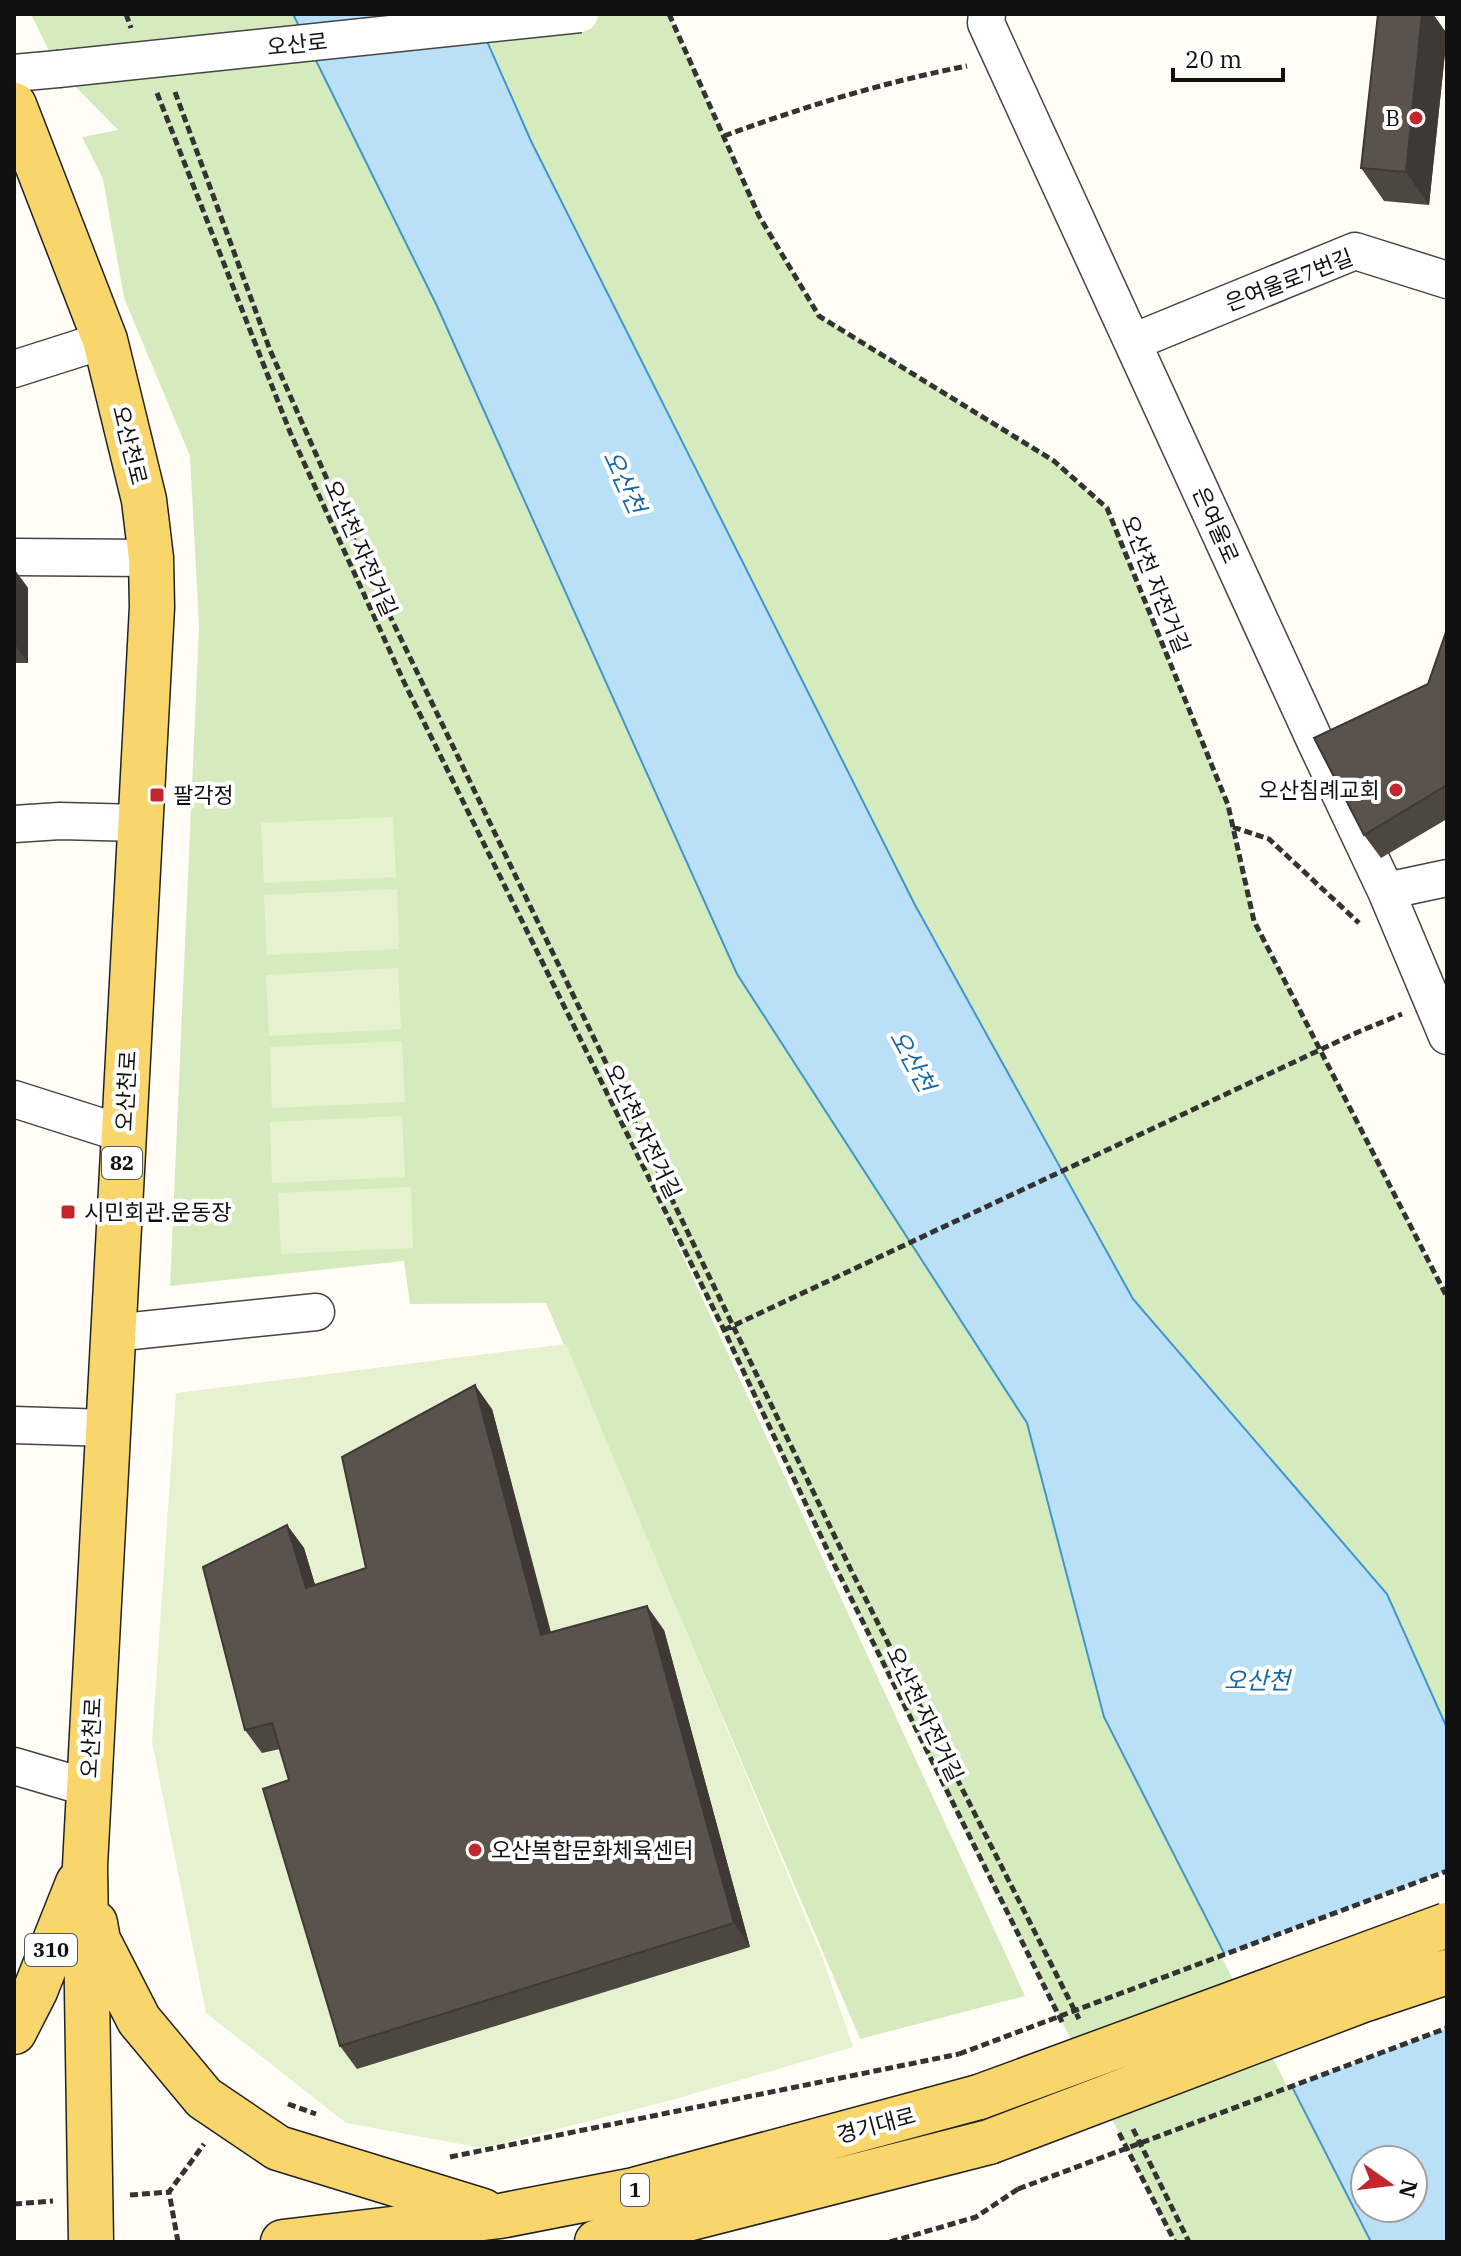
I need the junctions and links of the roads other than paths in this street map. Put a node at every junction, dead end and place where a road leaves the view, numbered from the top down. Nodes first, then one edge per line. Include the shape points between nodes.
1 (580, 14) edge
2 (987, 14) edge
3 (14, 73) edge
4 (14, 105) edge
5 (1447, 280) edge
6 (105, 340) junction
7 (1133, 342) junction
8 (14, 369) edge
9 (14, 557) edge
10 (151, 558) junction
11 (140, 823) junction
12 (14, 824) edge
13 (1447, 878) edge
14 (1386, 891) junction
15 (1447, 1036) edge
16 (14, 1099) edge
17 (124, 1134) junction
18 (316, 1312) dead end
19 (113, 1333) junction
20 (14, 1425) edge
21 (108, 1428) junction
22 (14, 1766) edge
23 (89, 1788) junction
24 (85, 1866) junction
25 (1447, 1925) edge
26 (1447, 1972) edge
27 (14, 2032) edge
28 (500, 2216) junction
29 (91, 2242) edge
30 (283, 2242) edge
31 (597, 2242) edge

1 - 3 street, 오산로, bridge
2 - 7 street, 은여울로 via 986,23
4 - 6 main road, 오산천로 / 82
5 - 7 street, 은여울로7번길 via 1355,251
6 - 8 street
6 - 10 main road, 오산천로 / 82 via 144,500
7 - 14 street, 은여울로 via 1331,739
9 - 10 street
10 - 11 main road, 오산천로 / 82
11 - 12 street
11 - 17 main road, 오산천로 / 82
13 - 14 street
14 - 15 street, 은여울로
16 - 17 street
17 - 19 main road, 오산천로 / 82
18 - 19 street
19 - 21 main road, 오산천로 / 82
20 - 21 street
21 - 23 main road, 오산천로 / 82
22 - 23 street
23 - 24 main road, 오산천로 / 82
24 - 27 main road, 310
24 - 28 main road via 98,1940 139,2020 204,2098 278,2148
24 - 29 main road, 오산천로 / 82
25 - 28 main road, 경기대로 / 1, bridge via 979,2097 634,2190
26 - 31 main road, 경기대로 / 1, bridge via 989,2142
28 - 30 main road, 경기대로 / 1

